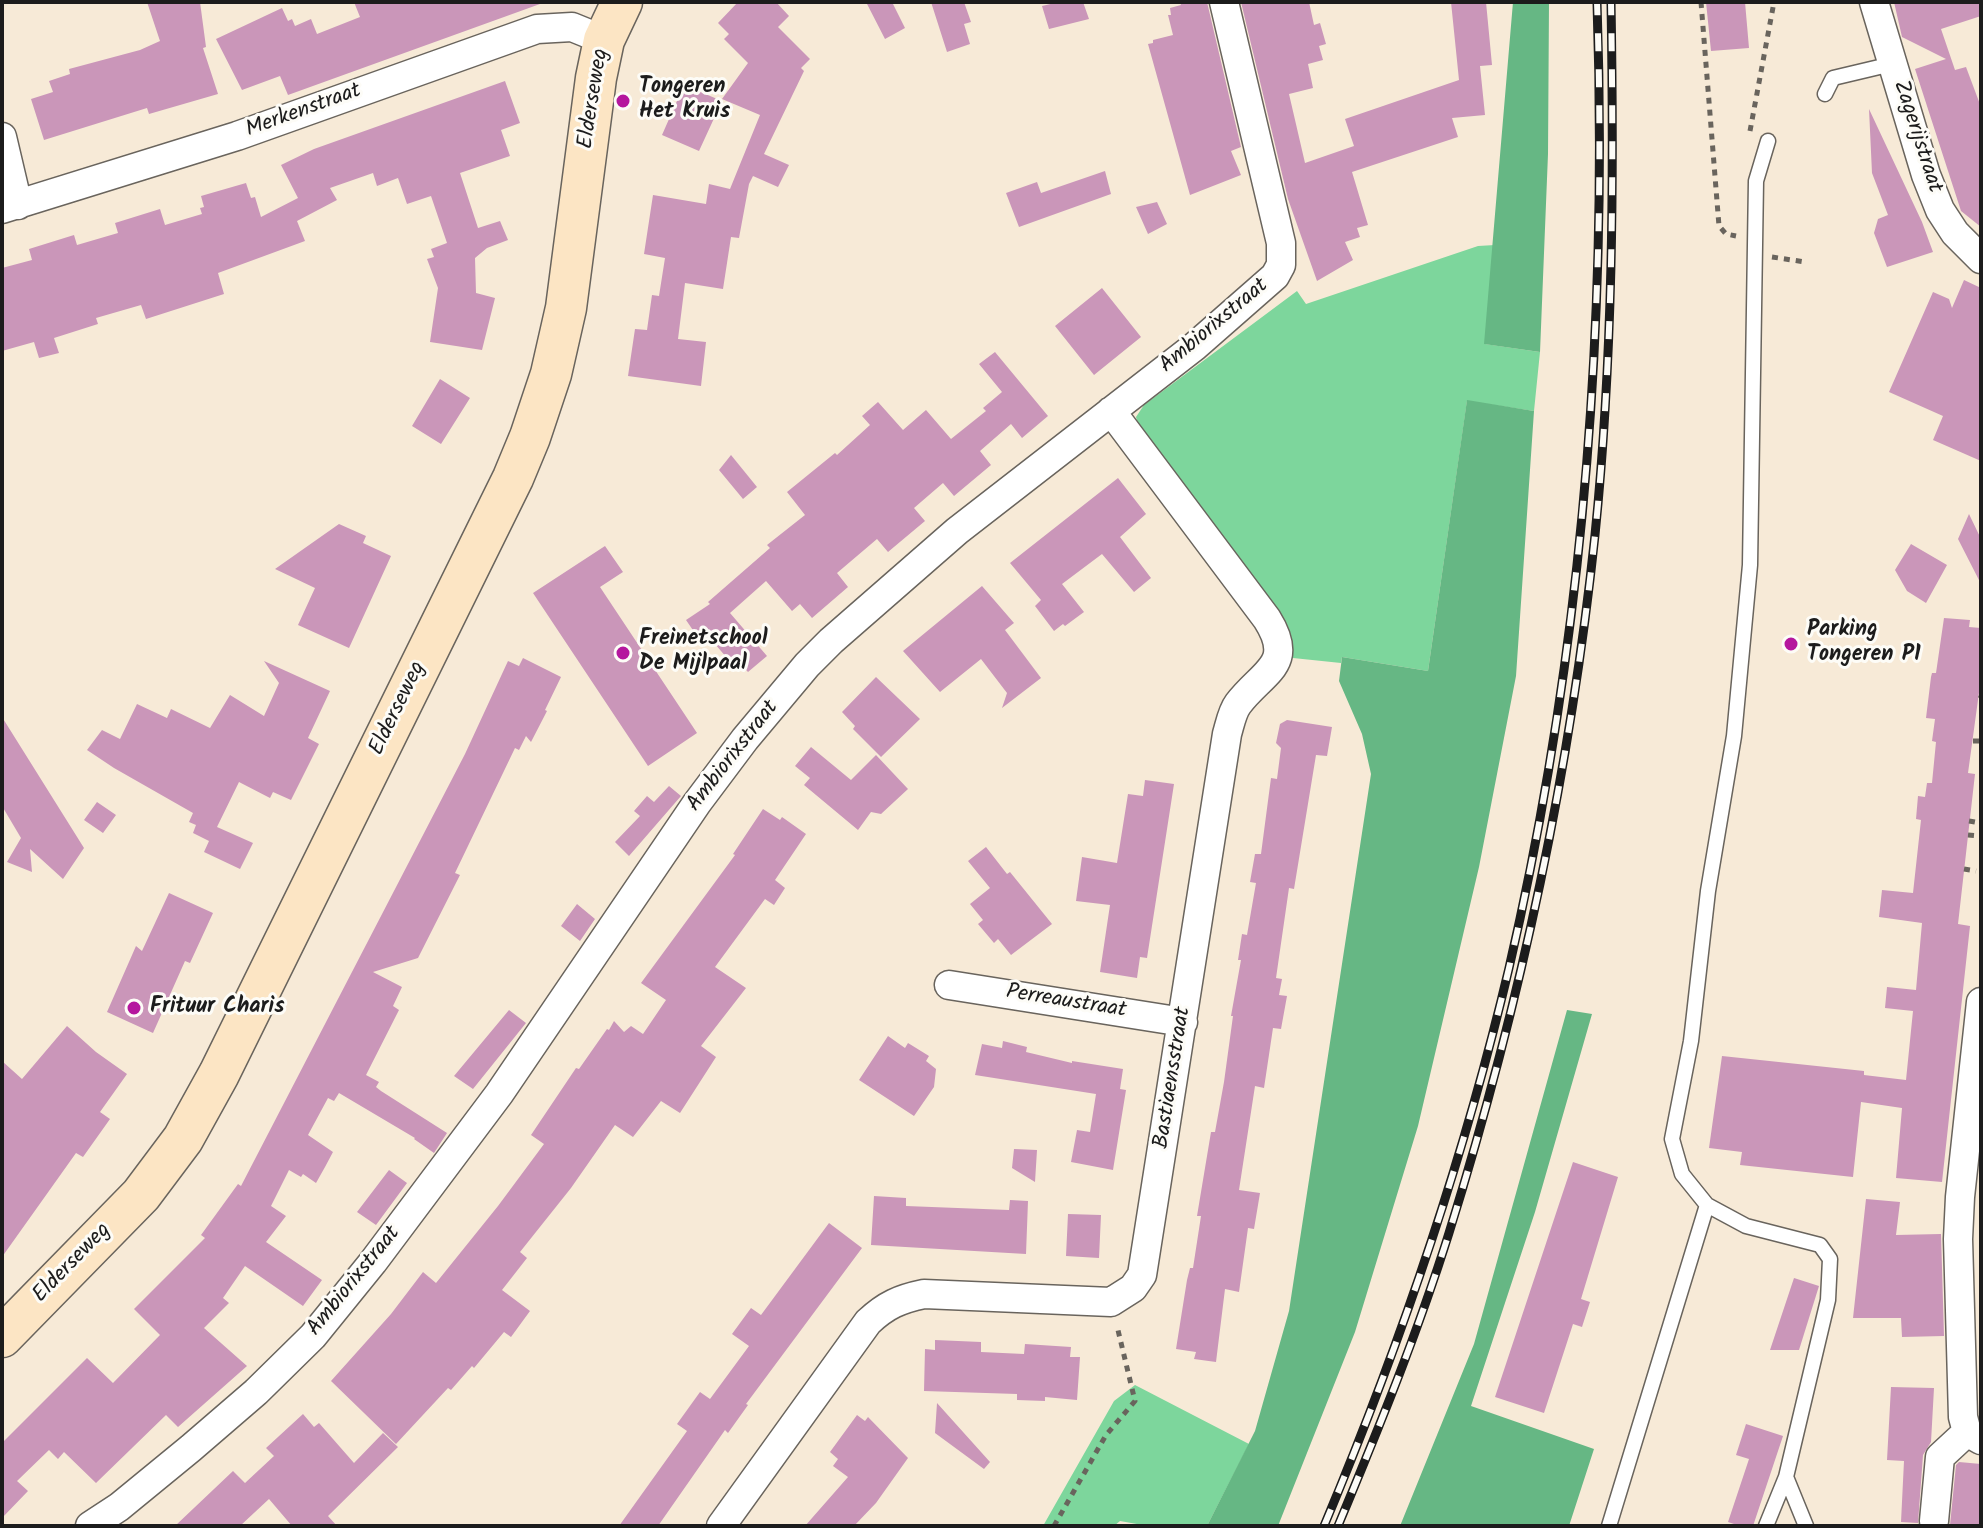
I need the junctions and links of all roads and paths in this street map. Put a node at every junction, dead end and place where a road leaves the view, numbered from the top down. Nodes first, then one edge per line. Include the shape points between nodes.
1 (556, 2) edge
2 (622, 2) edge
3 (1224, 2) edge
4 (1701, 2) edge
5 (1774, 2) edge
6 (1874, 2) edge
7 (588, 34) junction
8 (1892, 64) junction
9 (1825, 94) dead end
10 (1750, 134) dead end
11 (2, 137) edge
12 (1768, 141) dead end
13 (10, 207) edge
14 (1737, 222) dead end
15 (1773, 250) dead end
16 (1981, 259) edge
17 (1805, 262) dead end
18 (1111, 411) junction
19 (1973, 741) dead end
20 (1981, 741) edge
21 (1969, 821) dead end
22 (1980, 823) edge
23 (1968, 835) dead end
24 (1979, 836) edge
25 (1964, 869) dead end
26 (1976, 871) dead end
27 (949, 985) dead end
28 (1981, 1002) edge
29 (1183, 1022) junction
30 (1707, 1205) junction
31 (1111, 1302) junction
32 (2, 1337) edge
33 (1974, 1436) edge
34 (1786, 1477) junction
35 (1934, 1521) dead end
36 (90, 1526) edge
37 (721, 1526) edge
38 (1054, 1526) edge
39 (1609, 1526) edge
40 (1766, 1526) edge
41 (1806, 1526) edge

1 - 7 street
2 - 7 main road, Elderseweg
3 - 18 street, Ambiorixstraat via 1281,243 1281,265 1255,296
4 - 14 path via 1719,226 1736,237
5 - 10 path
6 - 8 street, Zagerijstraat
7 - 13 street, Merkenstraat via 537,29 237,136
7 - 32 main road, Elderseweg via 596,78 566,308 551,374 513,478 183,1139 141,1195
8 - 9 lane via 1833,78
8 - 16 street, Zagerijstraat via 1940,210
11 - 13 street
12 - 30 lane via 1756,181 1750,565 1734,736 1672,1139 1682,1174
15 - 17 path via 1772,258
18 - 29 street, Bastiaensstraat via 1267,619 1279,647 1270,673 1236,707 1227,734
18 - 36 street, Ambiorixstraat via 957,531 807,665 697,803 499,1094 313,1336 191,1448
19 - 20 path
21 - 22 path
23 - 24 path
25 - 26 path
27 - 29 street, Perreaustraat
28 - 33 street via 1958,1239 1963,1417
29 - 31 street, Bastiaensstraat via 1142,1275
30 - 34 lane via 1746,1226 1820,1245 1830,1259 1828,1300
30 - 39 lane
31 - 37 street via 924,1294 899,1299 868,1322
31 - 38 path via 1135,1401 1106,1435
33 - 35 street via 1940,1457
34 - 40 lane
34 - 41 lane

